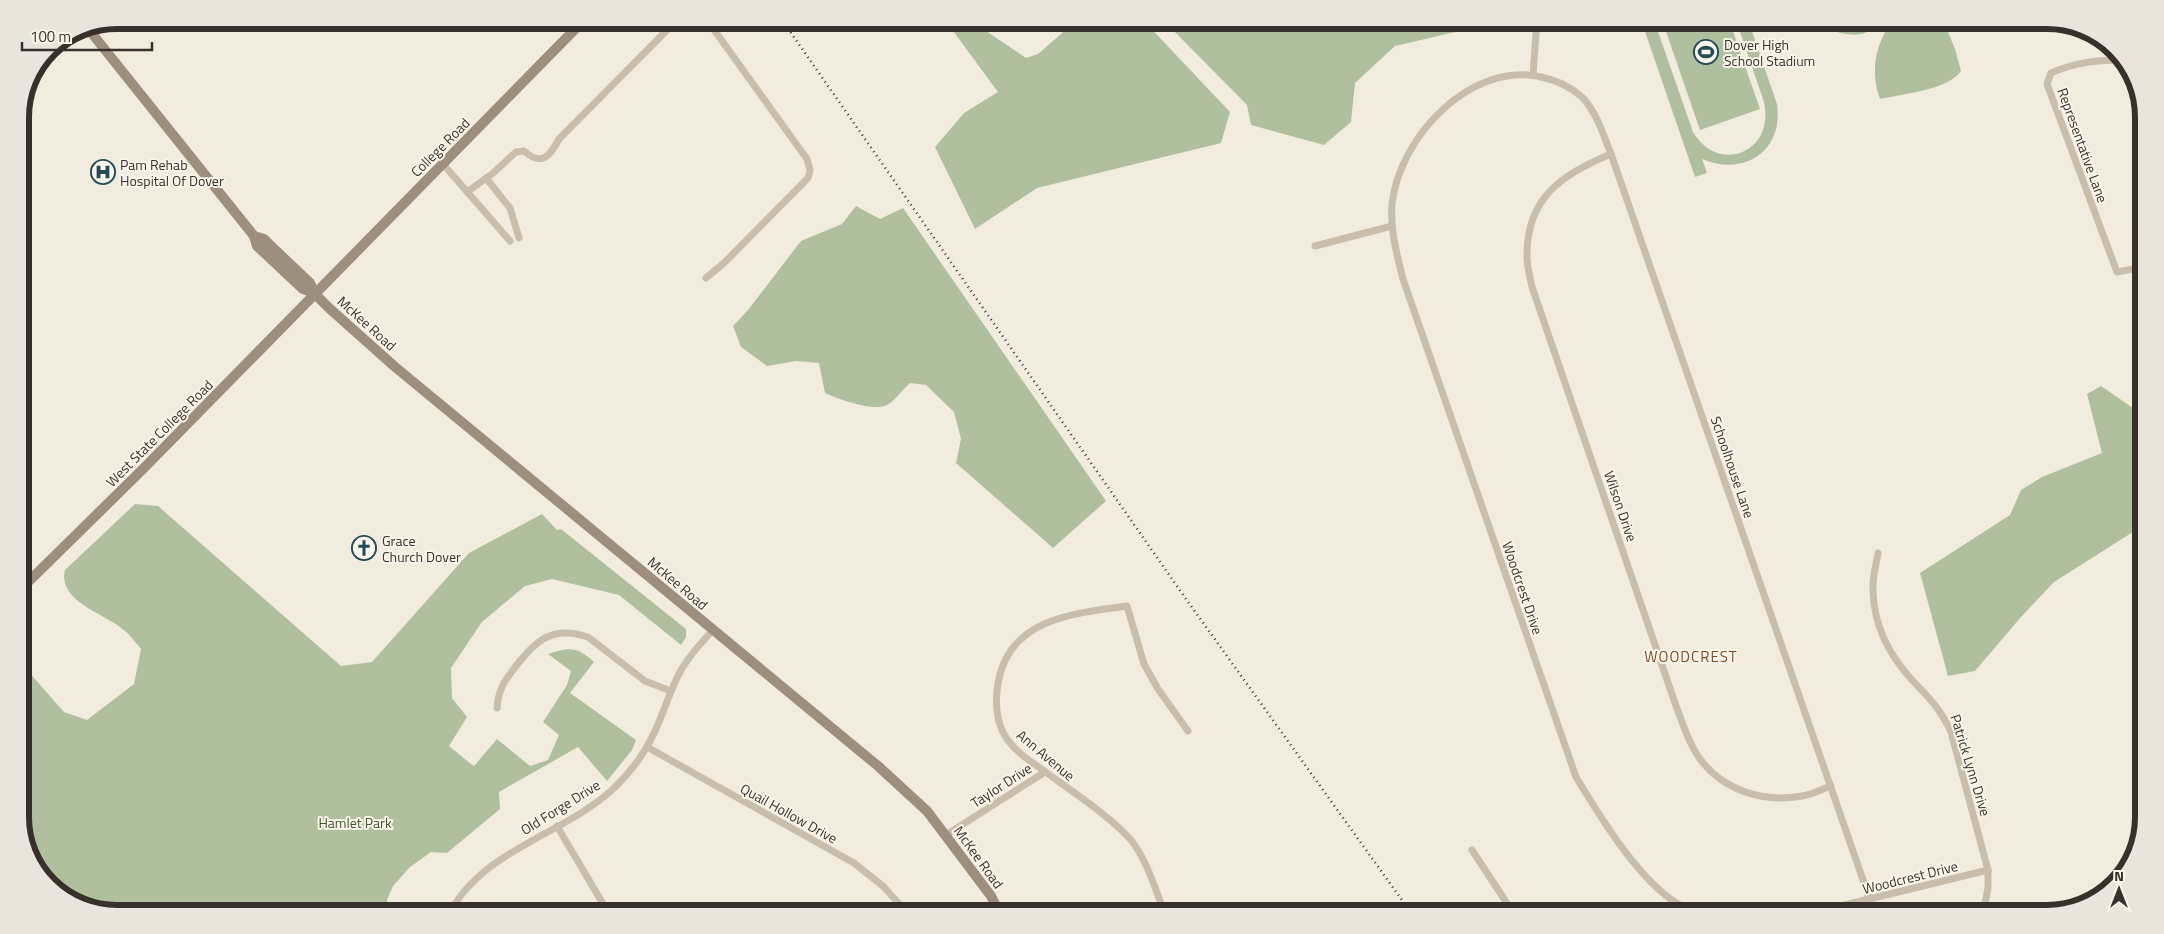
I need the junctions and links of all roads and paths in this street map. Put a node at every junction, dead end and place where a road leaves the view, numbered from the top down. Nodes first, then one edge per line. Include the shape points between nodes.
1 (572, 29) edge
2 (669, 29) edge
3 (714, 29) edge
4 (1536, 29) edge
5 (91, 32) edge
6 (2115, 60) edge
7 (1533, 75) junction
8 (1611, 154) junction
9 (443, 164) junction
10 (486, 178) junction
11 (467, 192) junction
12 (1392, 226) junction
13 (519, 238) dead end
14 (510, 241) dead end
15 (1314, 246) dead end
16 (2135, 269) edge
17 (706, 278) dead end
18 (315, 294) junction
19 (1878, 554) dead end
20 (29, 581) edge
21 (713, 630) junction
22 (671, 692) junction
23 (497, 708) dead end
24 (1188, 731) dead end
25 (647, 747) junction
26 (1045, 772) junction
27 (1831, 786) junction
28 (557, 826) junction
29 (946, 835) junction
30 (1472, 850) dead end
31 (1988, 870) junction
32 (1870, 900) junction
33 (455, 905) edge
34 (604, 905) edge
35 (900, 905) edge
36 (996, 905) edge
37 (1161, 905) edge
38 (1508, 905) edge
39 (1675, 905) edge
40 (1848, 905) edge
41 (1985, 905) edge

1 - 9 main road, College Road
2 - 10 street via 558,139 552,153 540,159 532,158 524,151 516,152
3 - 17 street via 807,160 810,170 808,178 724,264
4 - 7 street
5 - 18 main road, McKee Road via 254,236 264,239 310,283
6 - 16 street, Representative Lane via 2081,62 2051,72 2047,84 2117,272
7 - 8 street, Schoolhouse Lane via 1550,79 1581,96 1595,115
7 - 12 street, Woodcrest Drive via 1488,81 1458,97 1429,124 1410,148 1402,165 1392,204
8 - 27 street, Schoolhouse Lane
8 - 27 street, Wilson Drive via 1582,166 1547,193 1528,235 1527,258 1532,287 1675,703 1698,756 1713,774 1730,786 1768,798 1803,796
9 - 11 street
9 - 18 main road, College Road
10 - 11 street
10 - 13 street via 510,208
11 - 14 street
12 - 15 street
12 - 39 street, Woodcrest Drive via 1404,279 1576,777 1590,802 1639,869
18 - 20 main road, West State College Road
18 - 21 main road, McKee Road via 394,366
19 - 31 street, Patrick Lynn Drive via 1873,590 1878,625 1892,656 1943,713
21 - 22 street, Old Forge Drive via 685,663
21 - 29 main road, McKee Road via 878,766 927,811
22 - 23 street via 644,681 588,638 557,634 538,641 529,649 503,683
22 - 25 street, Old Forge Drive
24 - 26 street, Ann Avenue via 1144,664 1127,606 1068,615 1046,622 1017,643 1004,663 997,692 1001,729 1012,745
25 - 28 street, Old Forge Drive via 611,791
25 - 35 street, Quail Hollow Drive via 854,863 884,887
26 - 29 street, Taylor Drive
26 - 37 street, Ann Avenue via 1129,838 1142,858
27 - 32 street, Schoolhouse Lane
28 - 33 street, Old Forge Drive via 484,871
28 - 34 street
29 - 36 main road, McKee Road
30 - 38 street
31 - 32 street, Woodcrest Drive
31 - 41 street, Patrick Lynn Drive
32 - 40 street, Woodcrest Drive

